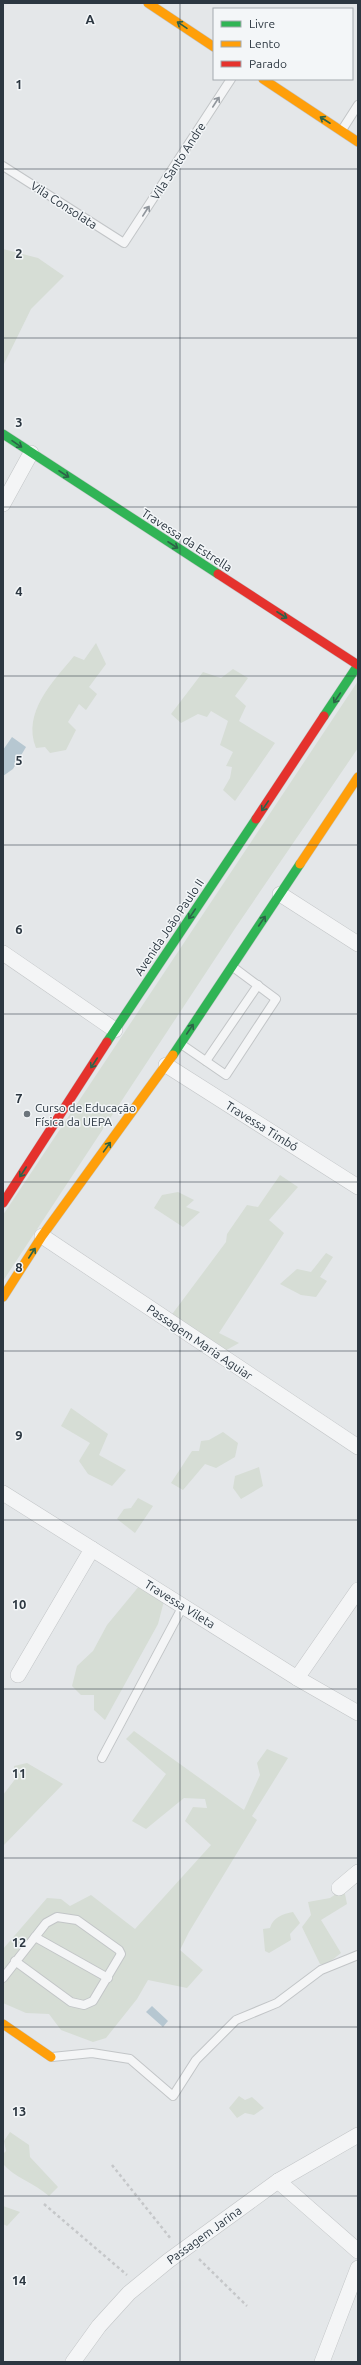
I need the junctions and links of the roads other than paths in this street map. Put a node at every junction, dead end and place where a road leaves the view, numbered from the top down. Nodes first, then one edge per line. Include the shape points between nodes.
1 (148, 3) edge
2 (213, 46) edge
3 (230, 80) edge
4 (265, 80) edge
5 (358, 105) edge
6 (342, 131) junction
7 (358, 142) edge
8 (3, 166) edge
9 (124, 244) joint
10 (3, 434) edge
11 (31, 453) junction
12 (3, 504) edge
13 (358, 665) edge
14 (358, 777) edge
15 (280, 894) junction
16 (358, 944) edge
17 (3, 953) edge
18 (232, 966) junction
19 (258, 985) junction
20 (115, 1030) junction
21 (180, 1043) junction
22 (206, 1061) junction
23 (166, 1065) junction
24 (358, 1187) edge
25 (3, 1203) edge
26 (42, 1236) junction
27 (3, 1297) edge
28 (358, 1447) edge
29 (3, 1493) edge
30 (92, 1549) junction
31 (358, 1590) edge
32 (184, 1606) junction
33 (18, 1675) dead end
34 (297, 1678) junction
35 (358, 1713) edge
36 (102, 1758) dead end
37 (358, 1872) edge
38 (339, 1888) dead end
39 (35, 1937) junction
40 (358, 1956) edge
41 (15, 1961) junction
42 (3, 1978) edge
43 (108, 1978) junction
44 (3, 2024) edge
45 (51, 2057) joint
46 (358, 2135) edge
47 (278, 2181) junction
48 (358, 2251) edge
49 (358, 2268) edge
50 (73, 2362) edge
51 (322, 2362) edge

2 -> 1 main road
9 -> 3 lane, Vila Santo Andre
6 -> 4 main road
5 - 6 lane
6 - 7 main road
8 - 9 lane, Vila Consolata
10 -> 11 main road, Travessa da Estrella
11 - 12 street
11 -> 13 main road, Travessa da Estrella
13 -> 20 main road, Avenida João Paulo II
14 - 15 main road
15 - 16 street
18 -> 15 main road
17 - 20 street
18 - 19 lane
21 -> 18 main road
19 - 22 lane
19 - 22 lane via 276,999 226,1075
20 -> 25 main road, Avenida João Paulo II
21 - 22 lane
21 - 23 main road
23 - 24 street, Travessa Timbó
26 -> 23 main road
27 -> 26 main road
26 - 28 street, Passagem Maria Aguiar
29 - 30 street, Travessa Vileta
30 - 32 street, Travessa Vileta
30 - 33 street
31 - 34 street
32 - 34 street, Travessa Vileta
32 - 36 lane
34 - 35 street, Travessa Vileta
37 - 38 street
39 - 41 lane
39 - 43 lane
39 - 43 lane via 46,1923 57,1917 77,1920 119,1950 120,1959
40 - 45 lane via 321,1970 277,2003 236,2020 196,2060 173,2096 130,2059 92,2053
41 - 42 lane
41 - 43 lane via 71,2002 84,2005 93,2001
44 - 45 main road
46 - 47 street, Passagem Jarina
47 - 48 street
47 - 50 street, Passagem Jarina via 138,2285 99,2326
49 - 51 street

